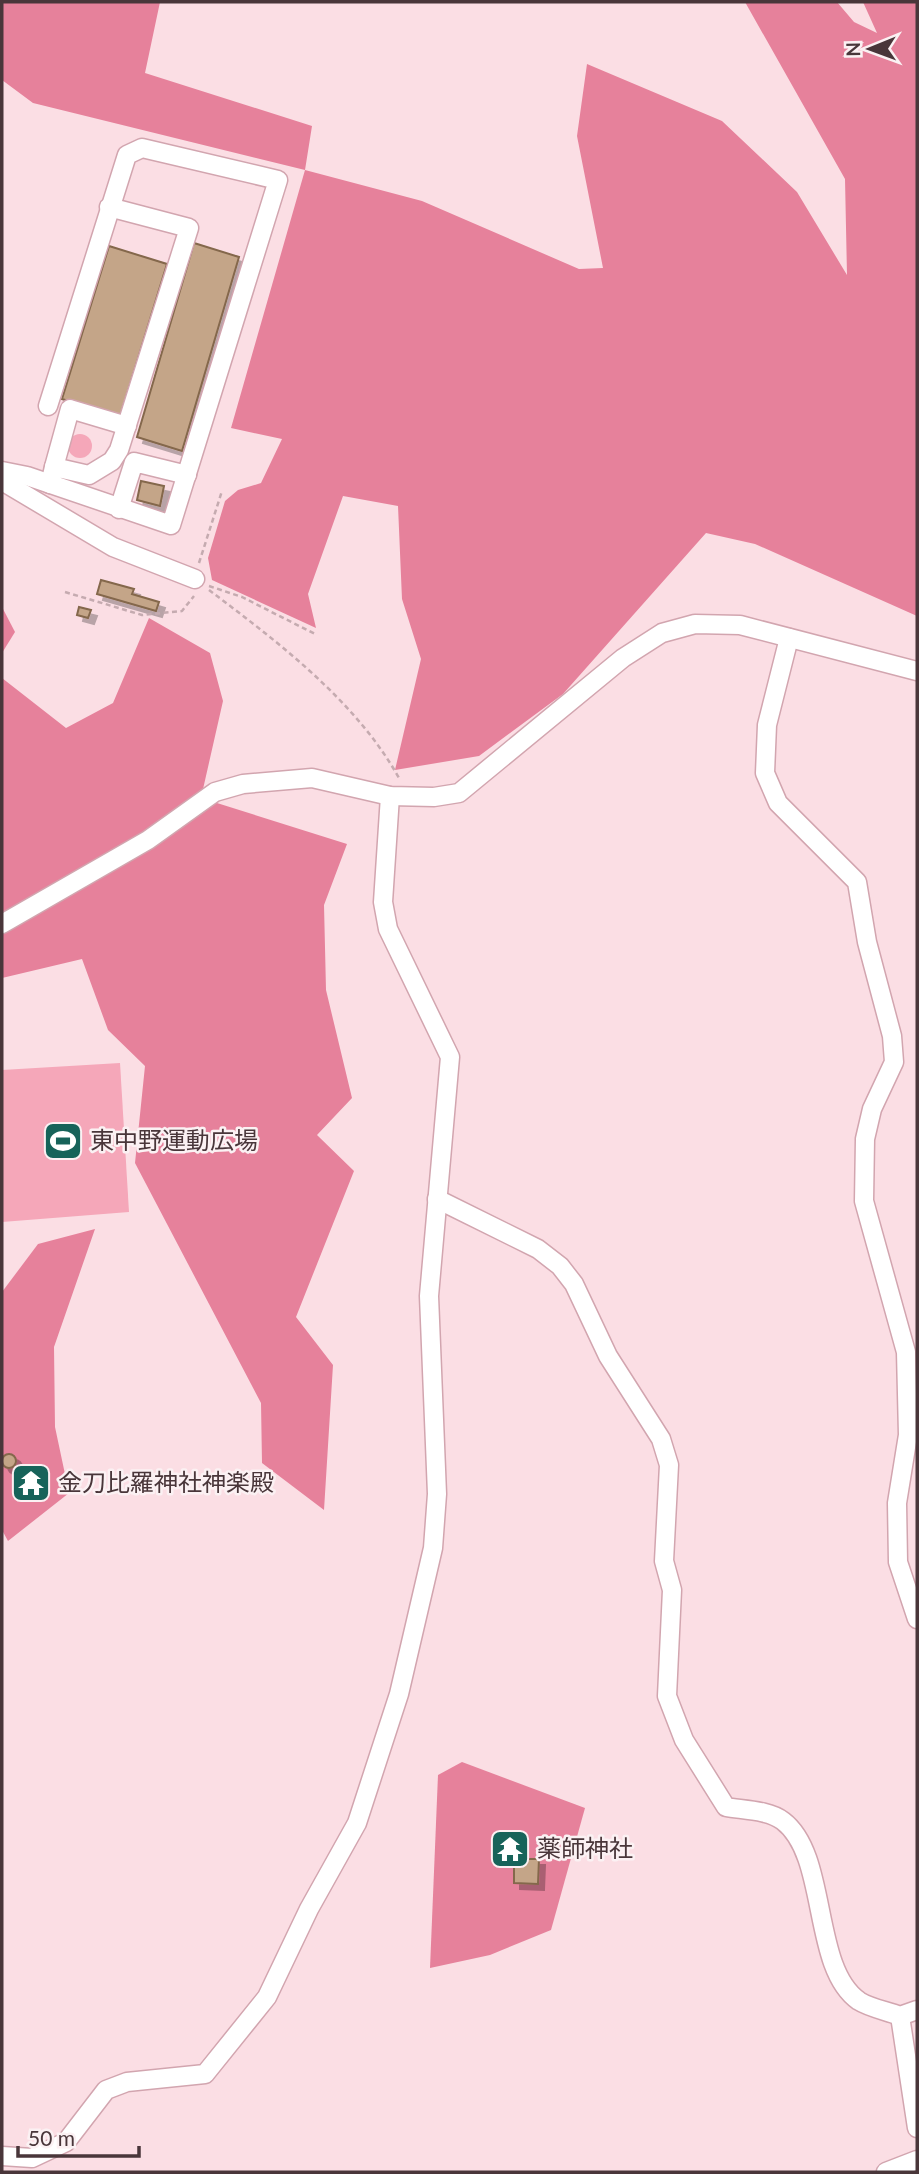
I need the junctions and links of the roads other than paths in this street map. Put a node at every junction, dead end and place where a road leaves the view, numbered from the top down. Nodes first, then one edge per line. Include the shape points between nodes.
1 (109, 207) junction
2 (70, 409) junction
3 (127, 426) junction
4 (2, 471) edge
5 (52, 475) junction
6 (187, 475) junction
7 (2, 481) edge
8 (119, 509) junction
9 (197, 581) road end
10 (789, 638) junction
11 (917, 671) edge
12 (390, 796) junction
13 (2, 924) edge
14 (438, 1199) junction
15 (917, 1619) edge
16 (917, 2010) edge
17 (900, 2016) junction
18 (917, 2128) edge
19 (2, 2157) edge
20 (917, 2160) edge
21 (886, 2172) edge

1 - 2 street via 48,404
1 - 3 street via 189,228
1 - 6 street via 124,160 136,149 278,180
2 - 3 street
2 - 5 street
3 - 5 street via 113,461 101,470 89,475
4 - 5 street
5 - 8 street
6 - 8 street via 134,462
6 - 8 street via 171,525
7 - 9 street via 113,547
10 - 11 street
10 - 12 street via 740,625 695,624 662,633 623,658 460,793
10 - 15 street via 767,725 765,773 785,812 857,882 867,942 892,1036 894,1062 872,1109 865,1139 864,1201 906,1352 908,1435 897,1503 898,1562
12 - 13 street via 312,778 243,784 215,792 138,846
12 - 14 street via 383,902 388,929 450,1057
14 - 17 street via 538,1249 574,1284 608,1356 661,1439 669,1465 664,1561 672,1590 673,1624 667,1696 684,1740 726,1807 773,1815 796,1833 840,1977 859,2000
14 - 19 street via 429,1296 438,1494 433,1548 399,1694 357,1823 267,1997 205,2074 127,2082 106,2090 66,2142 32,2158
16 - 17 street
17 - 18 street
20 - 21 street

